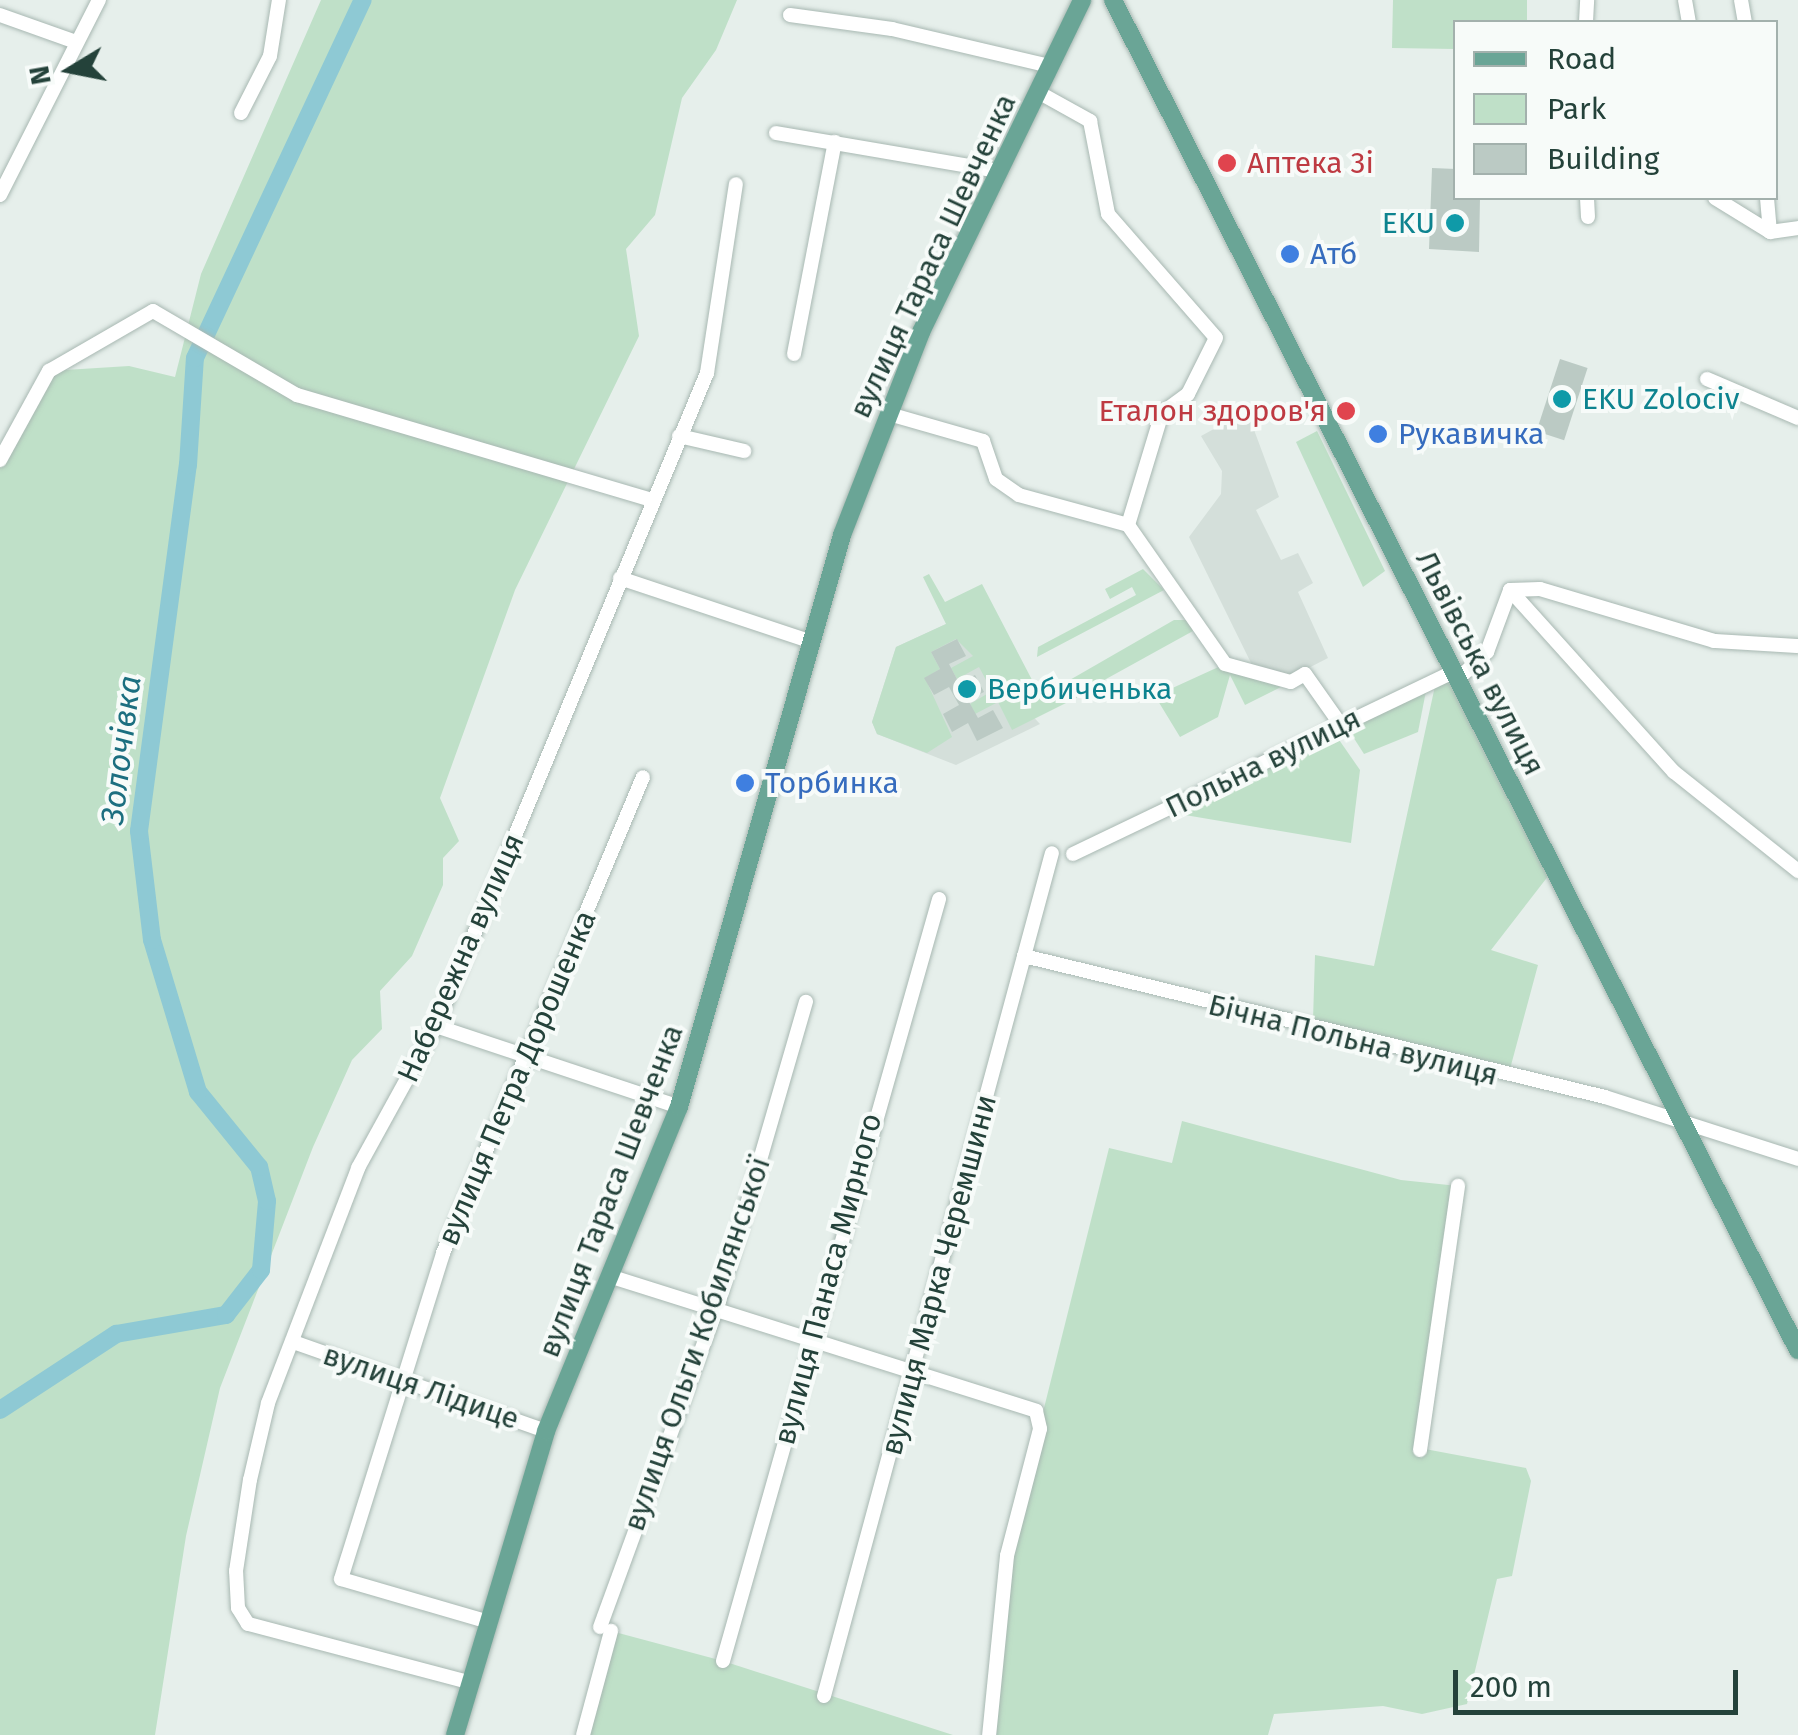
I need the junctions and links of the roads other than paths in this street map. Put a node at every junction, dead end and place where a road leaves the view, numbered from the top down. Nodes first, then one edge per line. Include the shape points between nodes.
1 (99, 0) edge
2 (280, 0) edge
3 (1082, 0) edge
4 (1113, 0) edge
5 (0, 15) edge
6 (790, 15) dead end
7 (76, 42) junction
8 (1050, 66) junction
9 (1038, 92) junction
10 (240, 114) dead end
11 (776, 133) dead end
12 (835, 142) junction
13 (1000, 171) junction
14 (736, 184) dead end
15 (0, 196) edge
16 (1588, 200) edge
17 (1718, 200) edge
18 (1766, 200) edge
19 (1588, 217) dead end
20 (1798, 228) edge
21 (1770, 232) junction
22 (794, 354) dead end
23 (1707, 378) dead end
24 (888, 414) junction
25 (1798, 418) edge
26 (680, 436) junction
27 (744, 450) dead end
28 (0, 460) edge
29 (652, 500) junction
30 (1128, 526) junction
31 (620, 578) junction
32 (1510, 590) junction
33 (809, 641) junction
34 (1798, 646) edge
35 (1456, 675) junction
36 (1341, 725) junction
37 (643, 777) dead end
38 (1052, 853) dead end
39 (1073, 854) dead end
40 (1798, 870) edge
41 (939, 899) dead end
42 (1024, 956) junction
43 (806, 1002) dead end
44 (436, 1026) junction
45 (527, 1054) junction
46 (679, 1107) junction
47 (1682, 1123) junction
48 (1798, 1159) edge
49 (1458, 1186) dead end
50 (609, 1276) junction
51 (716, 1308) junction
52 (811, 1338) junction
53 (296, 1343) junction
54 (1798, 1350) edge
55 (914, 1372) junction
56 (399, 1382) junction
57 (546, 1431) junction
58 (1420, 1450) dead end
59 (488, 1622) junction
60 (724, 1662) dead end
61 (472, 1684) junction
62 (824, 1696) dead end
63 (455, 1735) edge
64 (583, 1735) edge
65 (989, 1735) edge

1 - 7 street
2 - 10 street via 270,56
3 - 8 main road, вулиця Тараса Шевченка
4 - 35 main road, Львівська вулиця
5 - 7 street
6 - 8 street via 892,29
7 - 15 street
8 - 9 main road, вулиця Тараса Шевченка
9 - 13 main road, вулиця Тараса Шевченка
9 - 30 street via 1090,121 1108,214 1216,338 1188,394 1162,413
11 - 12 street
12 - 13 street
12 - 22 street
13 - 24 main road, вулиця Тараса Шевченка
14 - 26 street, Набережна вулиця via 707,373
16 - 19 street
17 - 21 street
18 - 21 street
20 - 21 street
23 - 25 street
24 - 30 street via 983,441 996,479 1019,495
24 - 33 main road, вулиця Тараса Шевченка
26 - 27 street
26 - 29 street, Набережна вулиця
28 - 29 street via 49,372 73,354 121,336 154,311 252,375 372,420
29 - 31 street, Набережна вулиця
30 - 36 street via 1224,664 1292,682 1305,674
31 - 33 street
31 - 44 street, Набережна вулиця
32 - 34 street via 1540,589 1714,641
32 - 35 street via 1486,652
32 - 40 street via 1674,772
33 - 46 main road, вулиця Тараса Шевченка
35 - 36 street, Польна вулиця
35 - 47 main road, Львівська вулиця
36 - 39 street, Польна вулиця
37 - 45 street, вулиця Петра Дорошенка
38 - 42 street, вулиця Марка Черемшини
41 - 52 street, вулиця Панаса Мирного
42 - 47 street, Бічна Польна вулиця
42 - 55 street, вулиця Марка Черемшини
43 - 51 street, вулиця Ольги Кобилянської
44 - 45 street
44 - 53 street, Набережна вулиця via 358,1168
45 - 46 street
45 - 56 street, вулиця Петра Дорошенка via 470,1184
46 - 50 main road, вулиця Тараса Шевченка
47 - 48 street, Бічна Польна вулиця
47 - 54 main road, Львівська вулиця
49 - 58 street
50 - 51 street
50 - 57 main road, вулиця Тараса Шевченка
51 - 52 street
51 - 64 street, вулиця Ольги Кобилянської via 606,1629
52 - 55 street
52 - 60 street, вулиця Панаса Мирного
53 - 56 street, вулиця Лідице
53 - 61 street, Набережна вулиця via 268,1403 250,1480 238,1608 260,1628
55 - 62 street, вулиця Марка Черемшини
55 - 65 street via 1020,1401 1036,1411 1040,1430 1006,1556
56 - 57 street, вулиця Лідице
56 - 59 street, вулиця Петра Дорошенка via 341,1578
57 - 59 main road, вулиця Тараса Шевченка
59 - 61 main road, вулиця Тараса Шевченка
61 - 63 main road, вулиця Тараса Шевченка

